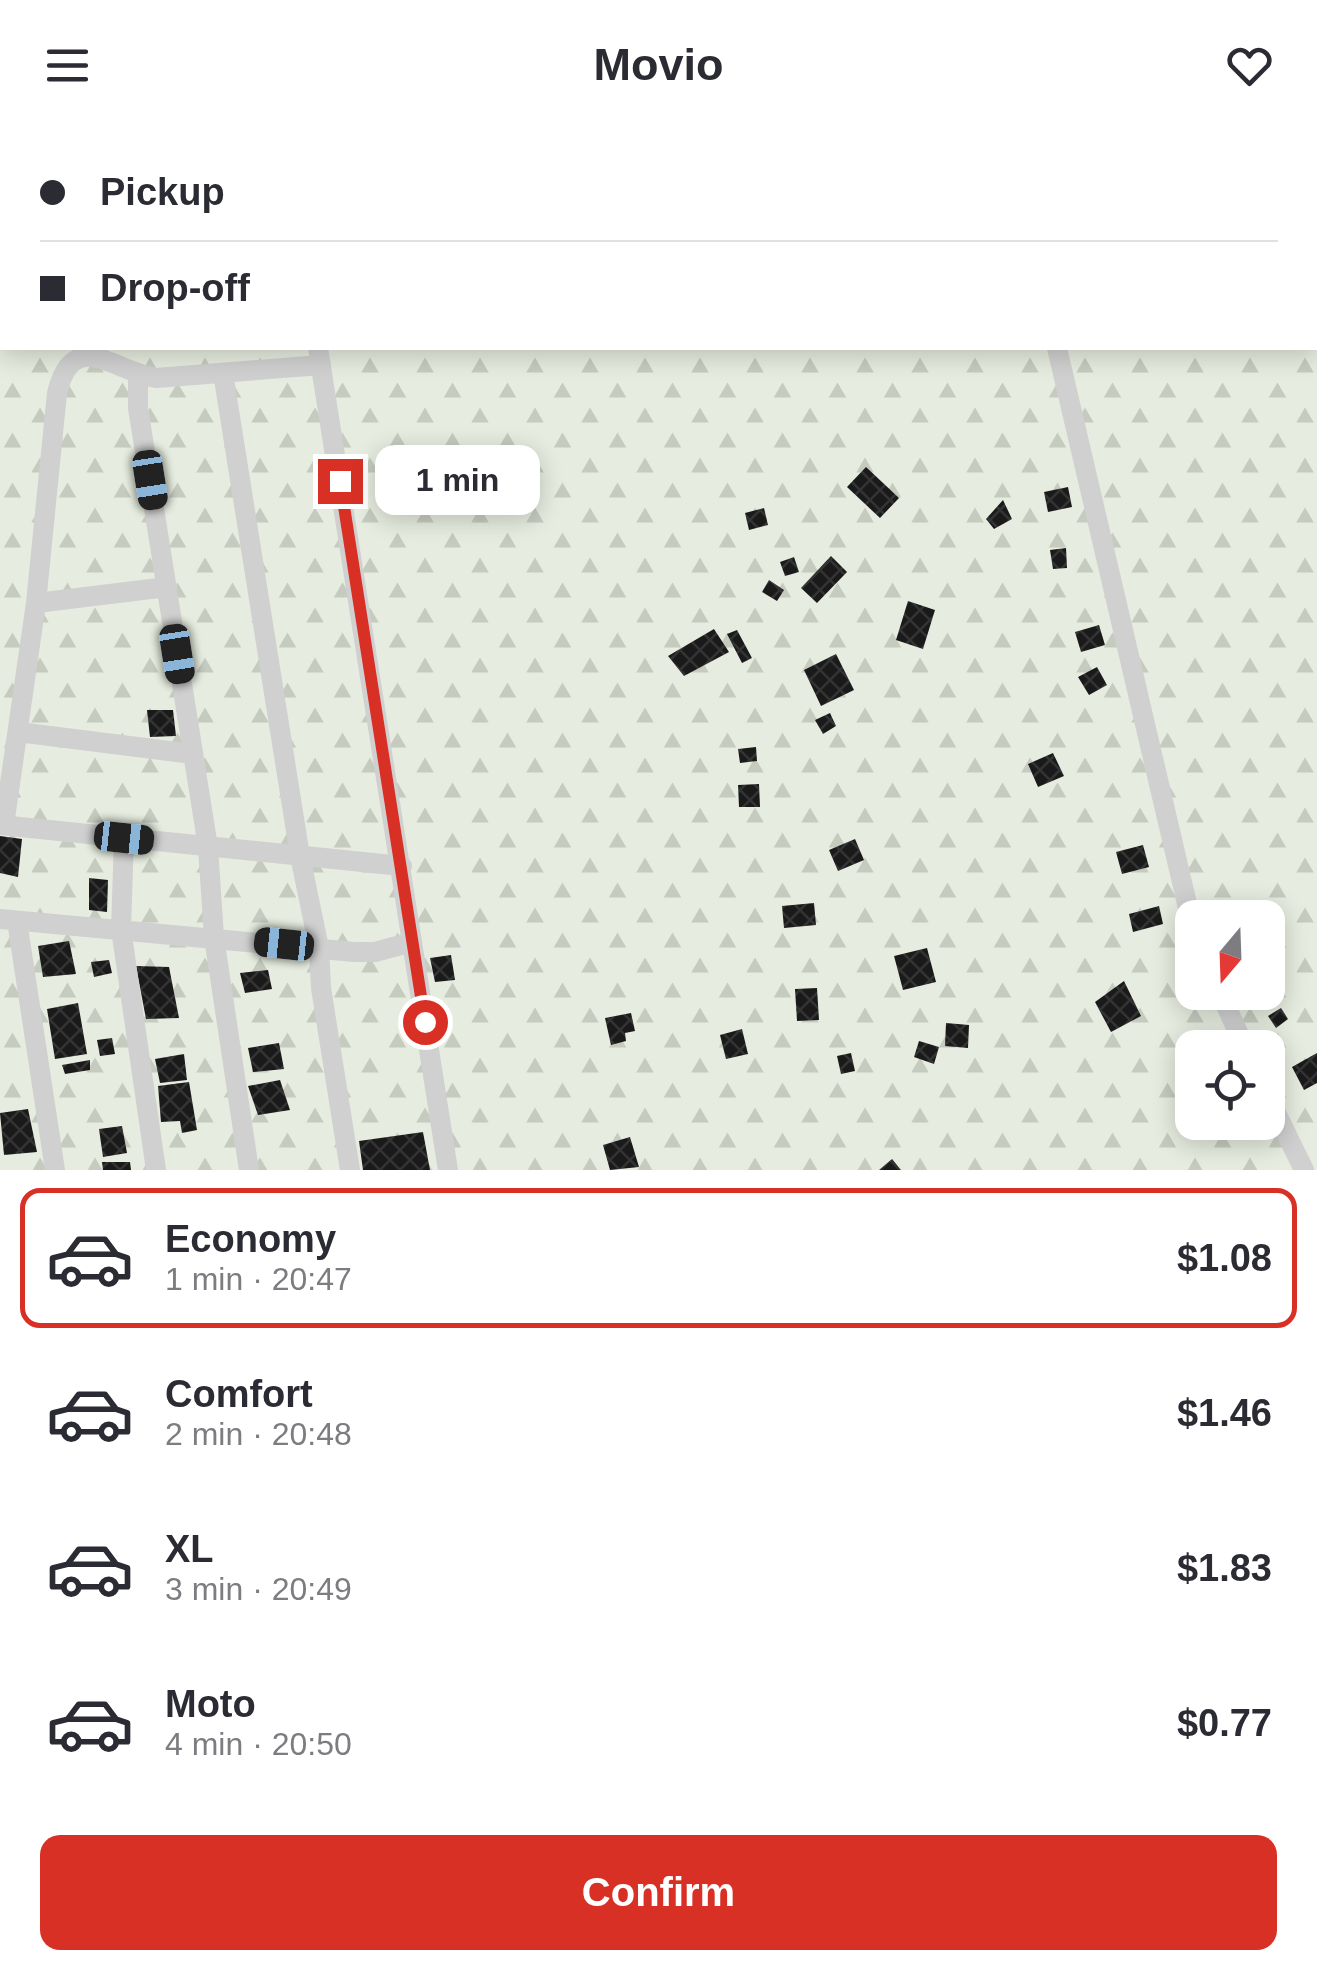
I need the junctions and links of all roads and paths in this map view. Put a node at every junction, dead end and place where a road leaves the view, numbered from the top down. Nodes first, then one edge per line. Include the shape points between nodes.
1 (1057, 350) edge
2 (320, 356) edge
3 (223, 373) junction
4 (138, 375) junction
5 (166, 588) junction
6 (36, 603) junction
7 (18, 732) junction
8 (193, 754) junction
9 (2, 825) edge
10 (124, 838) junction
11 (208, 847) junction
12 (300, 856) junction
13 (402, 866) junction
14 (1186, 900) edge
15 (9, 920) edge
16 (121, 929) junction
17 (214, 937) junction
18 (412, 942) junction
19 (319, 948) junction
20 (1285, 1131) edge
21 (55, 1170) edge
22 (156, 1170) edge
23 (249, 1170) edge
24 (350, 1170) edge
25 (448, 1170) edge
26 (1304, 1170) edge

1 - 14 street
2 - 3 street
2 - 13 street
3 - 4 street
3 - 12 street
4 - 5 street
4 - 6 street via 90,355 72,360 62,376
5 - 6 street
5 - 8 street
6 - 7 street
7 - 8 street
7 - 9 street
8 - 11 street
9 - 10 street
10 - 11 street
10 - 16 street
11 - 12 street
11 - 17 street
12 - 13 street
12 - 19 street
13 - 18 street
15 - 16 street
15 - 21 street
16 - 17 street
16 - 22 street
17 - 19 street
17 - 23 street
18 - 19 street via 376,952
18 - 25 street
19 - 24 street
20 - 26 street

